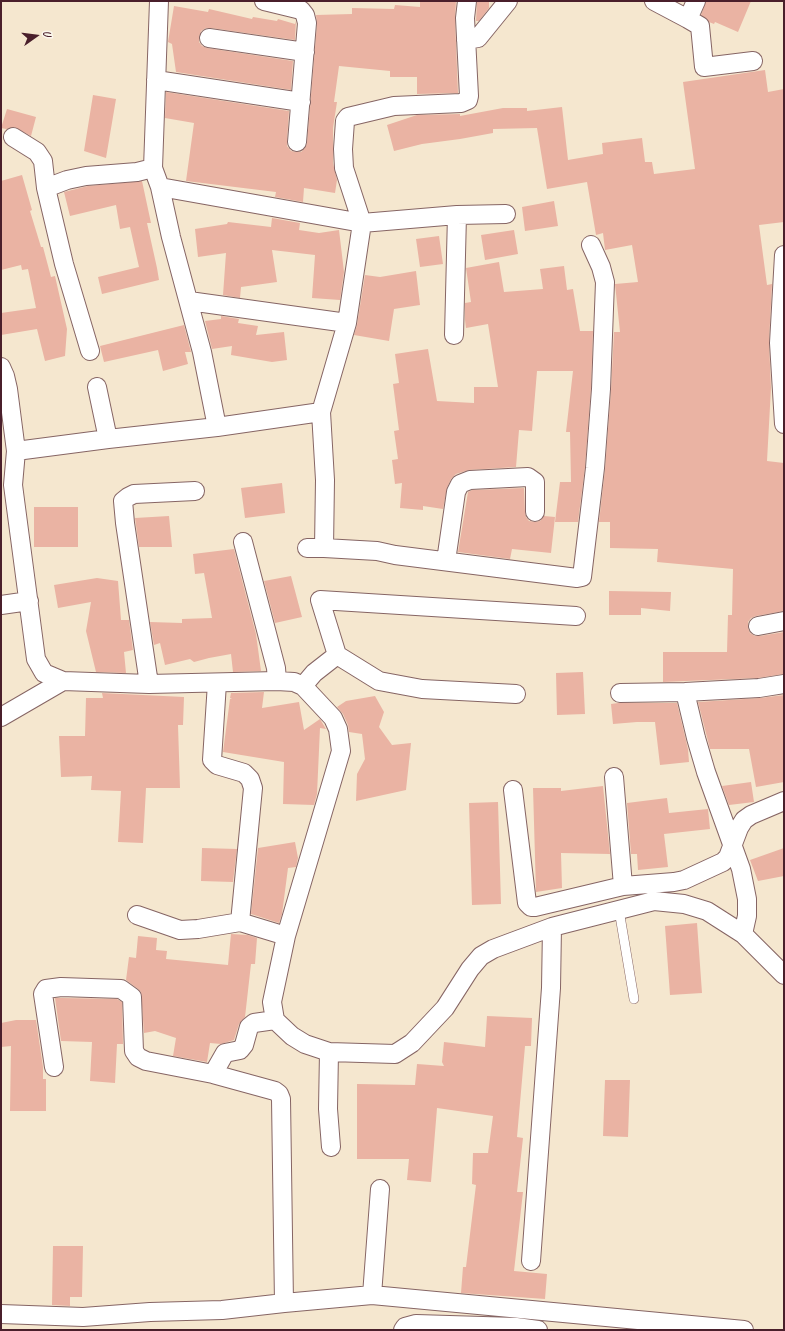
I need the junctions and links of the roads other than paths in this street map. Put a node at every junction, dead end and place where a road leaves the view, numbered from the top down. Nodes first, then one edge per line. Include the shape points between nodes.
1 (159, 1) edge
2 (264, 1) edge
3 (467, 1) edge
4 (508, 1) edge
5 (654, 1) edge
6 (696, 1) edge
7 (688, 19) junction
8 (208, 38) dead end
9 (466, 40) junction
10 (305, 52) junction
11 (753, 61) dead end
12 (156, 80) junction
13 (301, 102) junction
14 (13, 137) dead end
15 (297, 142) dead end
16 (153, 168) junction
17 (160, 187) junction
18 (46, 188) junction
19 (506, 214) dead end
20 (457, 215) junction
21 (362, 223) junction
22 (590, 245) dead end
23 (784, 255) edge
24 (189, 301) junction
25 (347, 323) junction
26 (454, 335) dead end
27 (782, 343) edge
28 (90, 351) dead end
29 (1, 367) edge
30 (97, 387) dead end
31 (321, 412) junction
32 (784, 424) edge
33 (217, 427) junction
34 (108, 439) junction
35 (16, 451) junction
36 (7, 485) edge
37 (195, 490) dead end
38 (535, 512) dead end
39 (243, 542) dead end
40 (446, 561) junction
41 (29, 601) junction
42 (1, 605) edge
43 (576, 616) dead end
44 (784, 621) edge
45 (758, 626) dead end
46 (337, 655) junction
47 (63, 681) junction
48 (276, 681) junction
49 (217, 683) junction
50 (149, 684) junction
51 (784, 684) edge
52 (303, 686) junction
53 (685, 692) junction
54 (620, 693) dead end
55 (516, 694) dead end
56 (1, 717) edge
57 (614, 776) dead end
58 (512, 790) dead end
59 (784, 801) edge
60 (732, 847) junction
61 (623, 886) junction
62 (619, 910) junction
63 (137, 915) dead end
64 (240, 922) junction
65 (552, 928) junction
66 (742, 934) junction
67 (286, 936) junction
68 (784, 975) edge
69 (634, 999) dead end
70 (275, 1020) junction
71 (329, 1052) junction
72 (54, 1067) dead end
73 (213, 1074) junction
74 (331, 1147) dead end
75 (380, 1189) dead end
76 (531, 1261) dead end
77 (372, 1295) junction
78 (284, 1303) junction
79 (1, 1314) edge
80 (516, 1329) edge
81 (403, 1330) edge
82 (538, 1330) edge
83 (744, 1330) edge

1 - 12 street
2 - 10 street via 301,10 307,23
3 - 9 street
4 - 9 street via 478,38
5 - 7 street
6 - 7 street
7 - 11 street via 700,26 704,67
8 - 10 street
9 - 21 street via 468,100 461,103 394,106 348,117 345,121 344,163
10 - 13 street
12 - 13 street
12 - 16 street
13 - 15 street
14 - 18 street via 37,152 43,161
16 - 17 street
16 - 18 street via 137,172 86,176
17 - 21 street
17 - 24 street
18 - 28 street via 64,264
19 - 20 street
20 - 21 street
20 - 26 street
21 - 25 street
22 - 40 street via 605,282 596,468 582,577
23 - 27 street
24 - 25 street
24 - 33 street
25 - 31 street
27 - 32 street
29 - 35 street via 8,389
30 - 34 street
31 - 33 street
31 - 40 street via 325,480 323,548 376,551
33 - 34 street
34 - 35 street
35 - 36 street
36 - 41 street
37 - 50 street via 134,494 123,501 124,523
38 - 40 street via 535,482 528,477 470,480 460,484 453,505
39 - 48 street via 276,668
41 - 42 street
41 - 47 street via 36,659 44,673
43 - 46 street via 320,600
44 - 45 street
46 - 52 street via 314,673
46 - 55 street via 379,681 422,689
47 - 50 street
47 - 56 street
48 - 49 street
48 - 52 street via 294,682
49 - 50 street
49 - 64 street via 212,760 217,765 244,773 250,779 253,788
51 - 53 street
52 - 67 street via 333,718 338,729 341,751
53 - 54 street
53 - 60 street via 696,738
57 - 61 street
58 - 61 street via 527,902 531,907
59 - 60 street via 744,820
60 - 61 street via 723,862 684,880
60 - 66 street via 741,869 747,899 747,916
62 - 65 street
62 - 66 street via 654,900 684,904 707,911
62 - 69 lane
63 - 64 street via 180,930
64 - 67 street
65 - 71 street via 481,956 445,1008 412,1043 394,1054
65 - 76 street via 551,988
66 - 68 street
67 - 70 street via 272,1002
70 - 71 street via 305,1044
70 - 73 street via 254,1023 249,1027 244,1045 240,1050 225,1053
71 - 74 street via 328,1109
72 - 73 street via 44,994 46,989 120,988 132,997 134,1051 138,1057 146,1061
73 - 78 street via 274,1091 281,1098
75 - 77 street
77 - 78 street
77 - 83 street
78 - 79 street via 222,1310 83,1317
80 - 81 street via 416,1324
80 - 82 street

